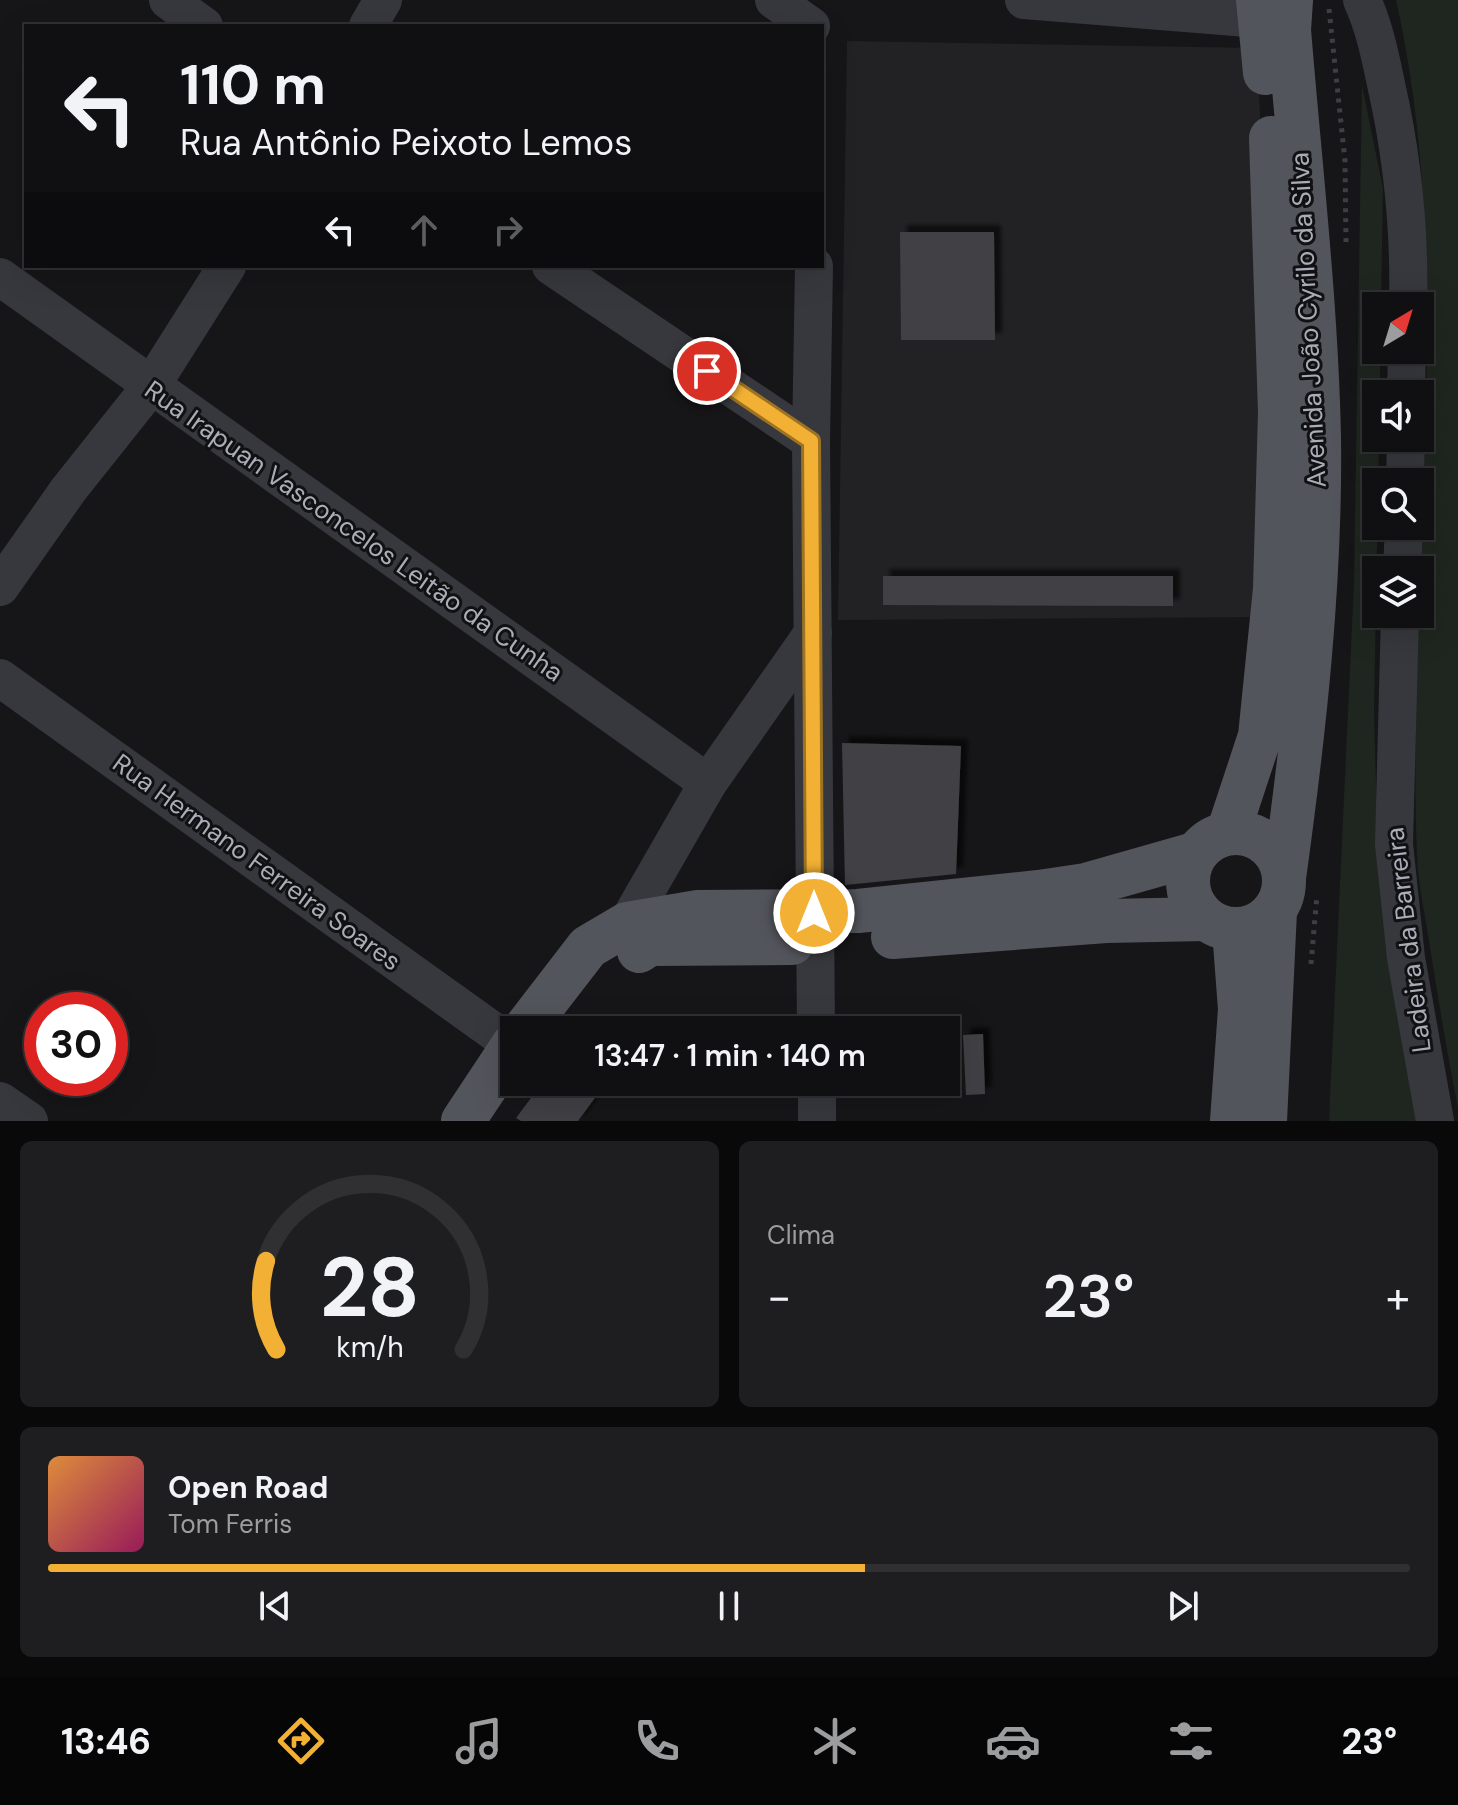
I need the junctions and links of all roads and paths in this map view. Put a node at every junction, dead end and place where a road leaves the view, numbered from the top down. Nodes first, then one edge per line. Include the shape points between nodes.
1 (168, 0) edge
2 (383, 0) edge
3 (774, 0) edge
4 (816, 0) edge
5 (1024, 0) edge
6 (1362, 0) edge
7 (1270, 6) edge
8 (201, 24) edge
9 (369, 24) edge
10 (811, 24) edge
11 (814, 24) edge
12 (226, 268) edge
13 (554, 268) edge
14 (814, 268) edge
15 (0, 277) edge
16 (1408, 292) edge
17 (151, 386) junction
18 (811, 441) junction
19 (0, 587) edge
20 (1400, 628) edge
21 (813, 633) junction
22 (0, 678) edge
23 (708, 783) junction
24 (1212, 844) junction
25 (1280, 894) junction
26 (627, 924) junction
27 (1219, 924) junction
28 (815, 928) junction
29 (541, 1016) edge
30 (569, 1016) edge
31 (816, 1016) edge
32 (500, 1036) edge
33 (500, 1073) edge
34 (504, 1096) edge
35 (817, 1096) edge
36 (0, 1101) edge
37 (29, 1121) edge
38 (463, 1121) edge
39 (497, 1121) edge
40 (817, 1121) edge
41 (1232, 1121) edge
42 (1265, 1121) edge
43 (1435, 1121) edge

1 - 8 street
2 - 9 street
3 - 10 street
4 - 11 street
5 - 7 street
6 - 16 street via 1400,147 1409,218
7 - 24 main road, Avenida João Cyrilo da Silva via 1280,512 1260,736
7 - 25 main road, Avenida João Cyrilo da Silva via 1289,30 1317,389 1319,508 1295,797
12 - 17 street
13 - 18 street
14 - 18 street
15 - 17 street, Rua Irapuan Vasconcelos Leitão da Cunha
17 - 19 street
17 - 23 street, Rua Irapuan Vasconcelos Leitão da Cunha
18 - 21 street
20 - 43 street, Ladeira da Barreira via 1394,844 1406,958
21 - 23 street
21 - 28 street
22 - 32 street, Rua Hermano Ferreira Soares
23 - 26 street
24 - 25 main road via 1255,836 1263,841 1280,861
24 - 27 main road, Avenida João Cyrilo da Silva via 1187,875 1188,892
24 - 28 main road via 1086,885
25 - 27 main road via 1257,925
25 - 42 main road, Avenida João Cyrilo da Silva
26 - 28 main road via 698,912
26 - 29 main road via 588,947
27 - 28 main road via 1106,921
27 - 41 main road, Avenida João Cyrilo da Silva via 1240,1009
28 - 30 main road via 650,944 609,967
28 - 31 street
33 - 38 main road
34 - 39 main road
35 - 40 street
36 - 37 street

